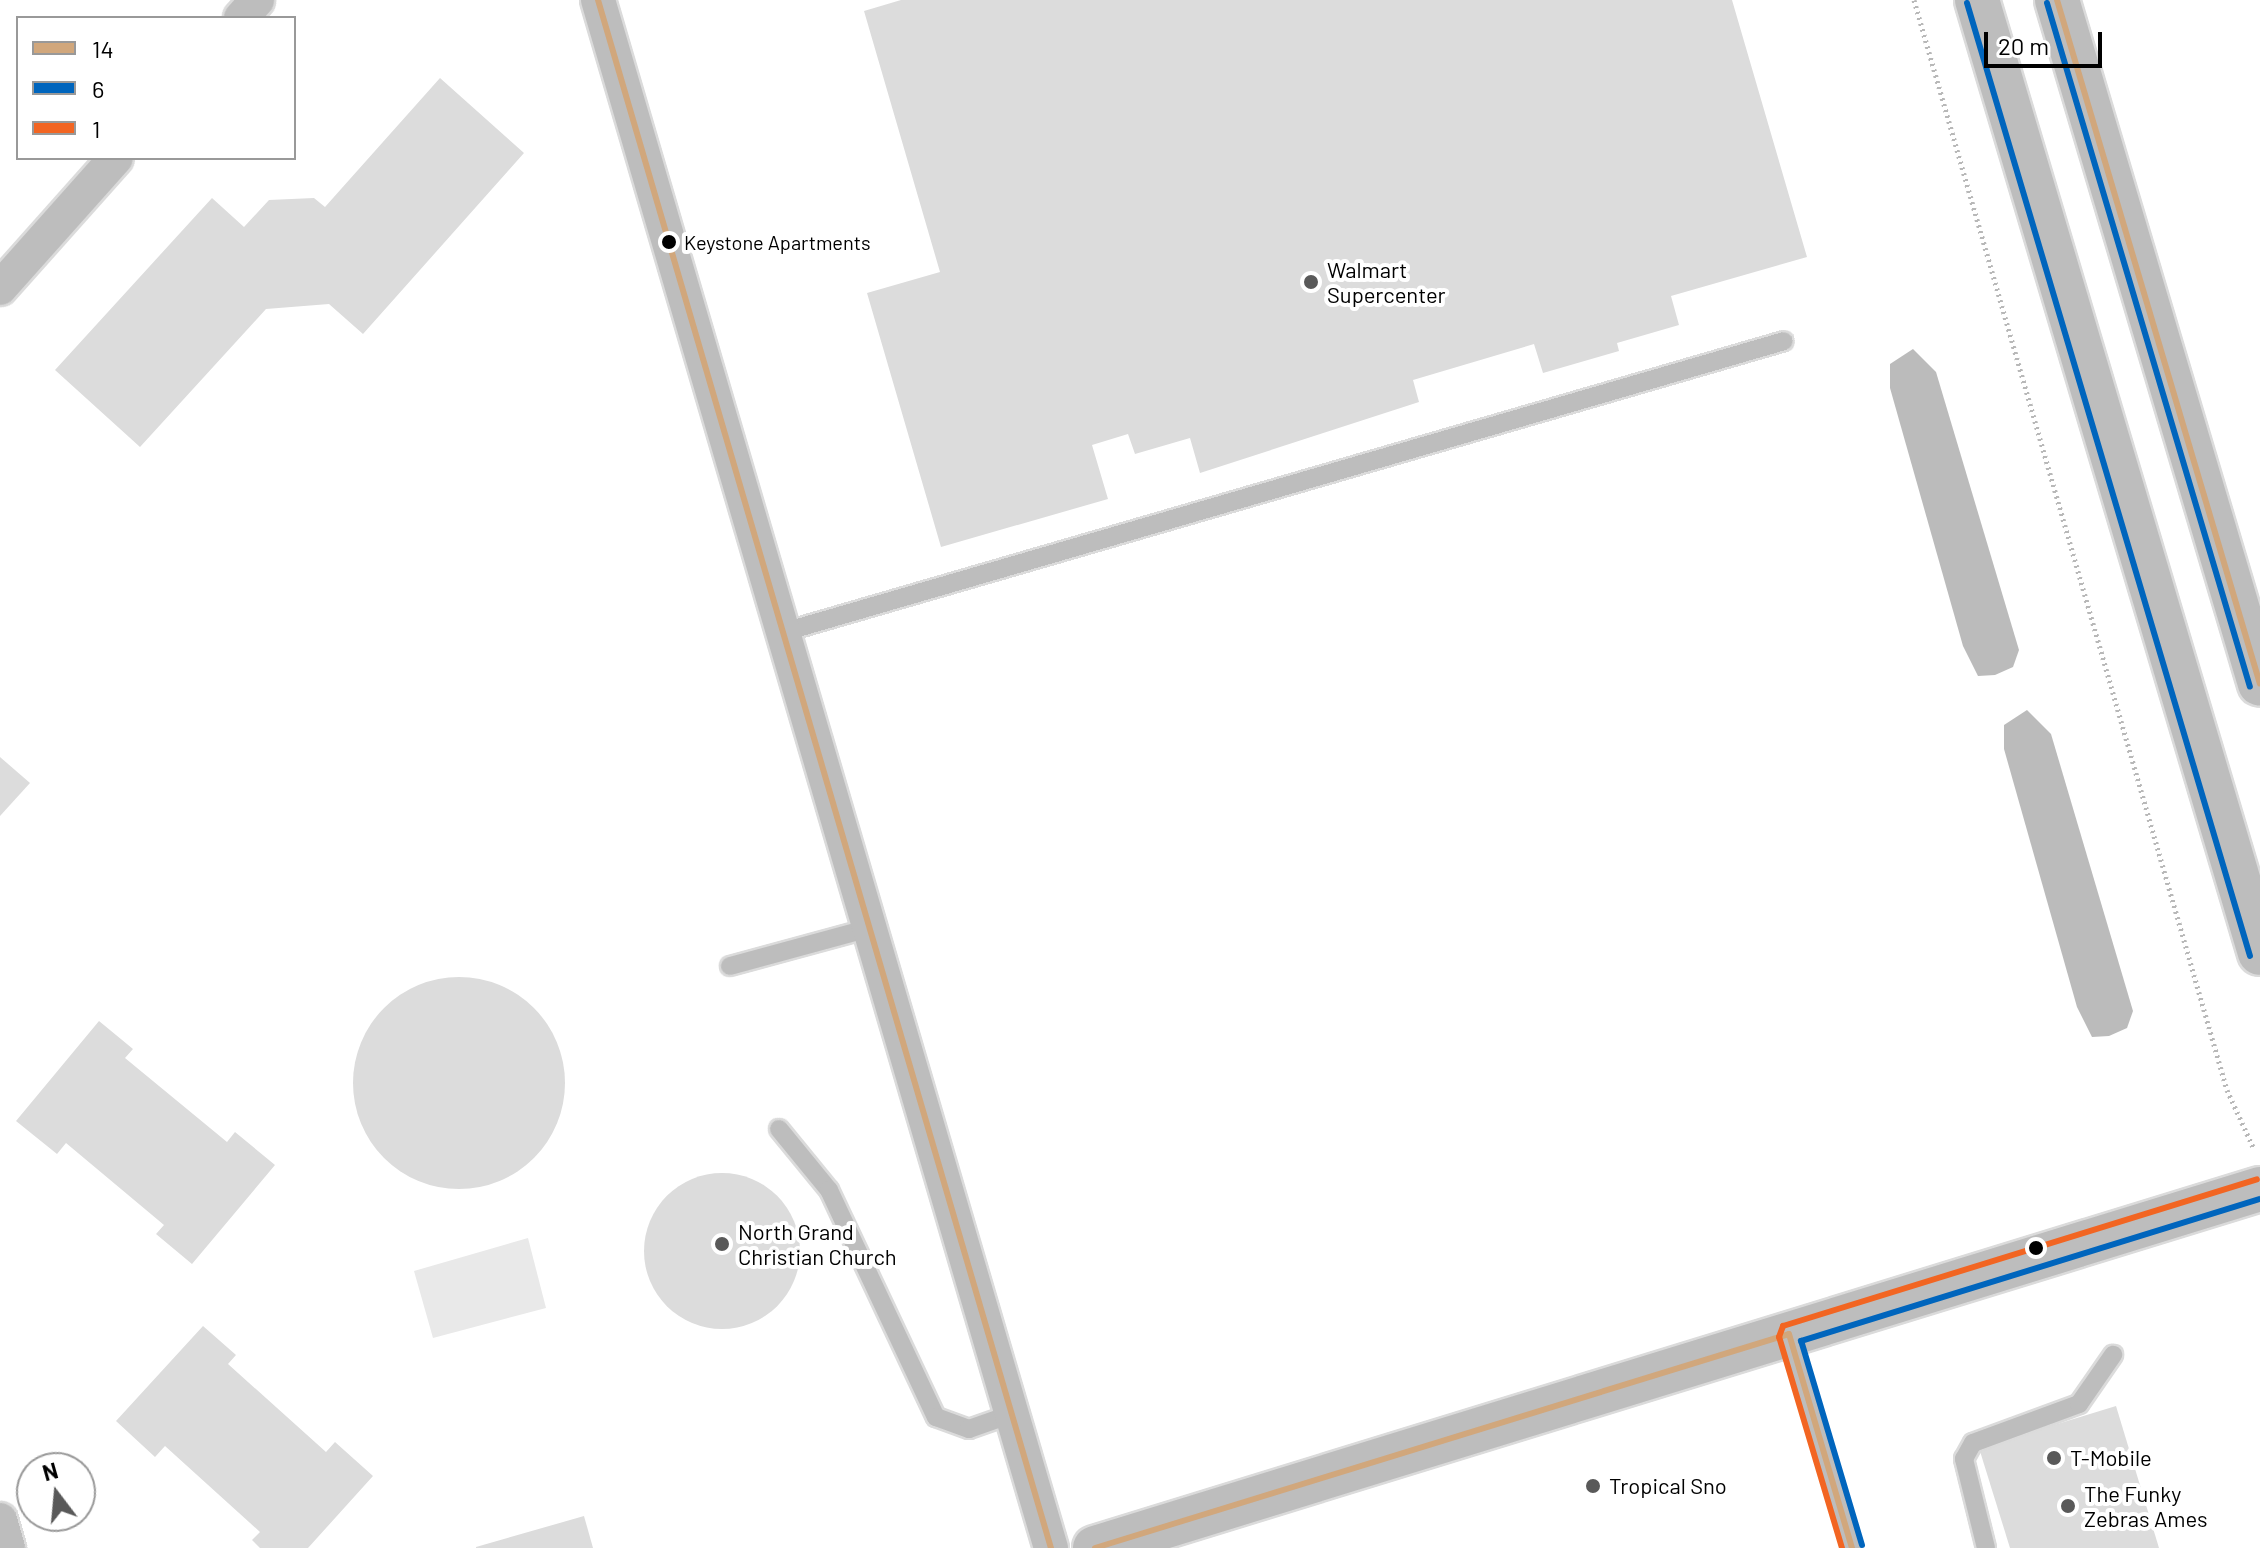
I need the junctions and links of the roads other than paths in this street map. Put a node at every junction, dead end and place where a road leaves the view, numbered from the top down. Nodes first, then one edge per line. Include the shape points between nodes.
1 (257, 0) edge
2 (598, 0) edge
3 (1977, 0) edge
4 (2057, 0) edge
5 (243, 16) edge
6 (114, 160) edge
7 (0, 288) edge
8 (1784, 341) dead end
9 (784, 632) junction
10 (2260, 684) edge
11 (870, 928) junction
12 (2260, 953) edge
13 (730, 966) dead end
14 (779, 1129) dead end
15 (2260, 1189) edge
16 (1789, 1334) junction
17 (2113, 1355) dead end
18 (1012, 1414) junction
19 (0, 1520) edge
20 (8, 1548) edge
21 (1051, 1548) edge
22 (1095, 1548) edge
23 (1852, 1548) edge
24 (1986, 1548) edge

1 - 5 street
2 - 9 street
3 - 12 main road
4 - 10 main road
6 - 7 street
8 - 9 lane
9 - 11 street
11 - 13 lane
11 - 18 street
14 - 18 lane via 829,1190 936,1417 969,1429
15 - 16 main road
16 - 22 main road
16 - 23 lane
17 - 24 lane via 2079,1404 1973,1443 1964,1459
18 - 21 street
19 - 20 street

